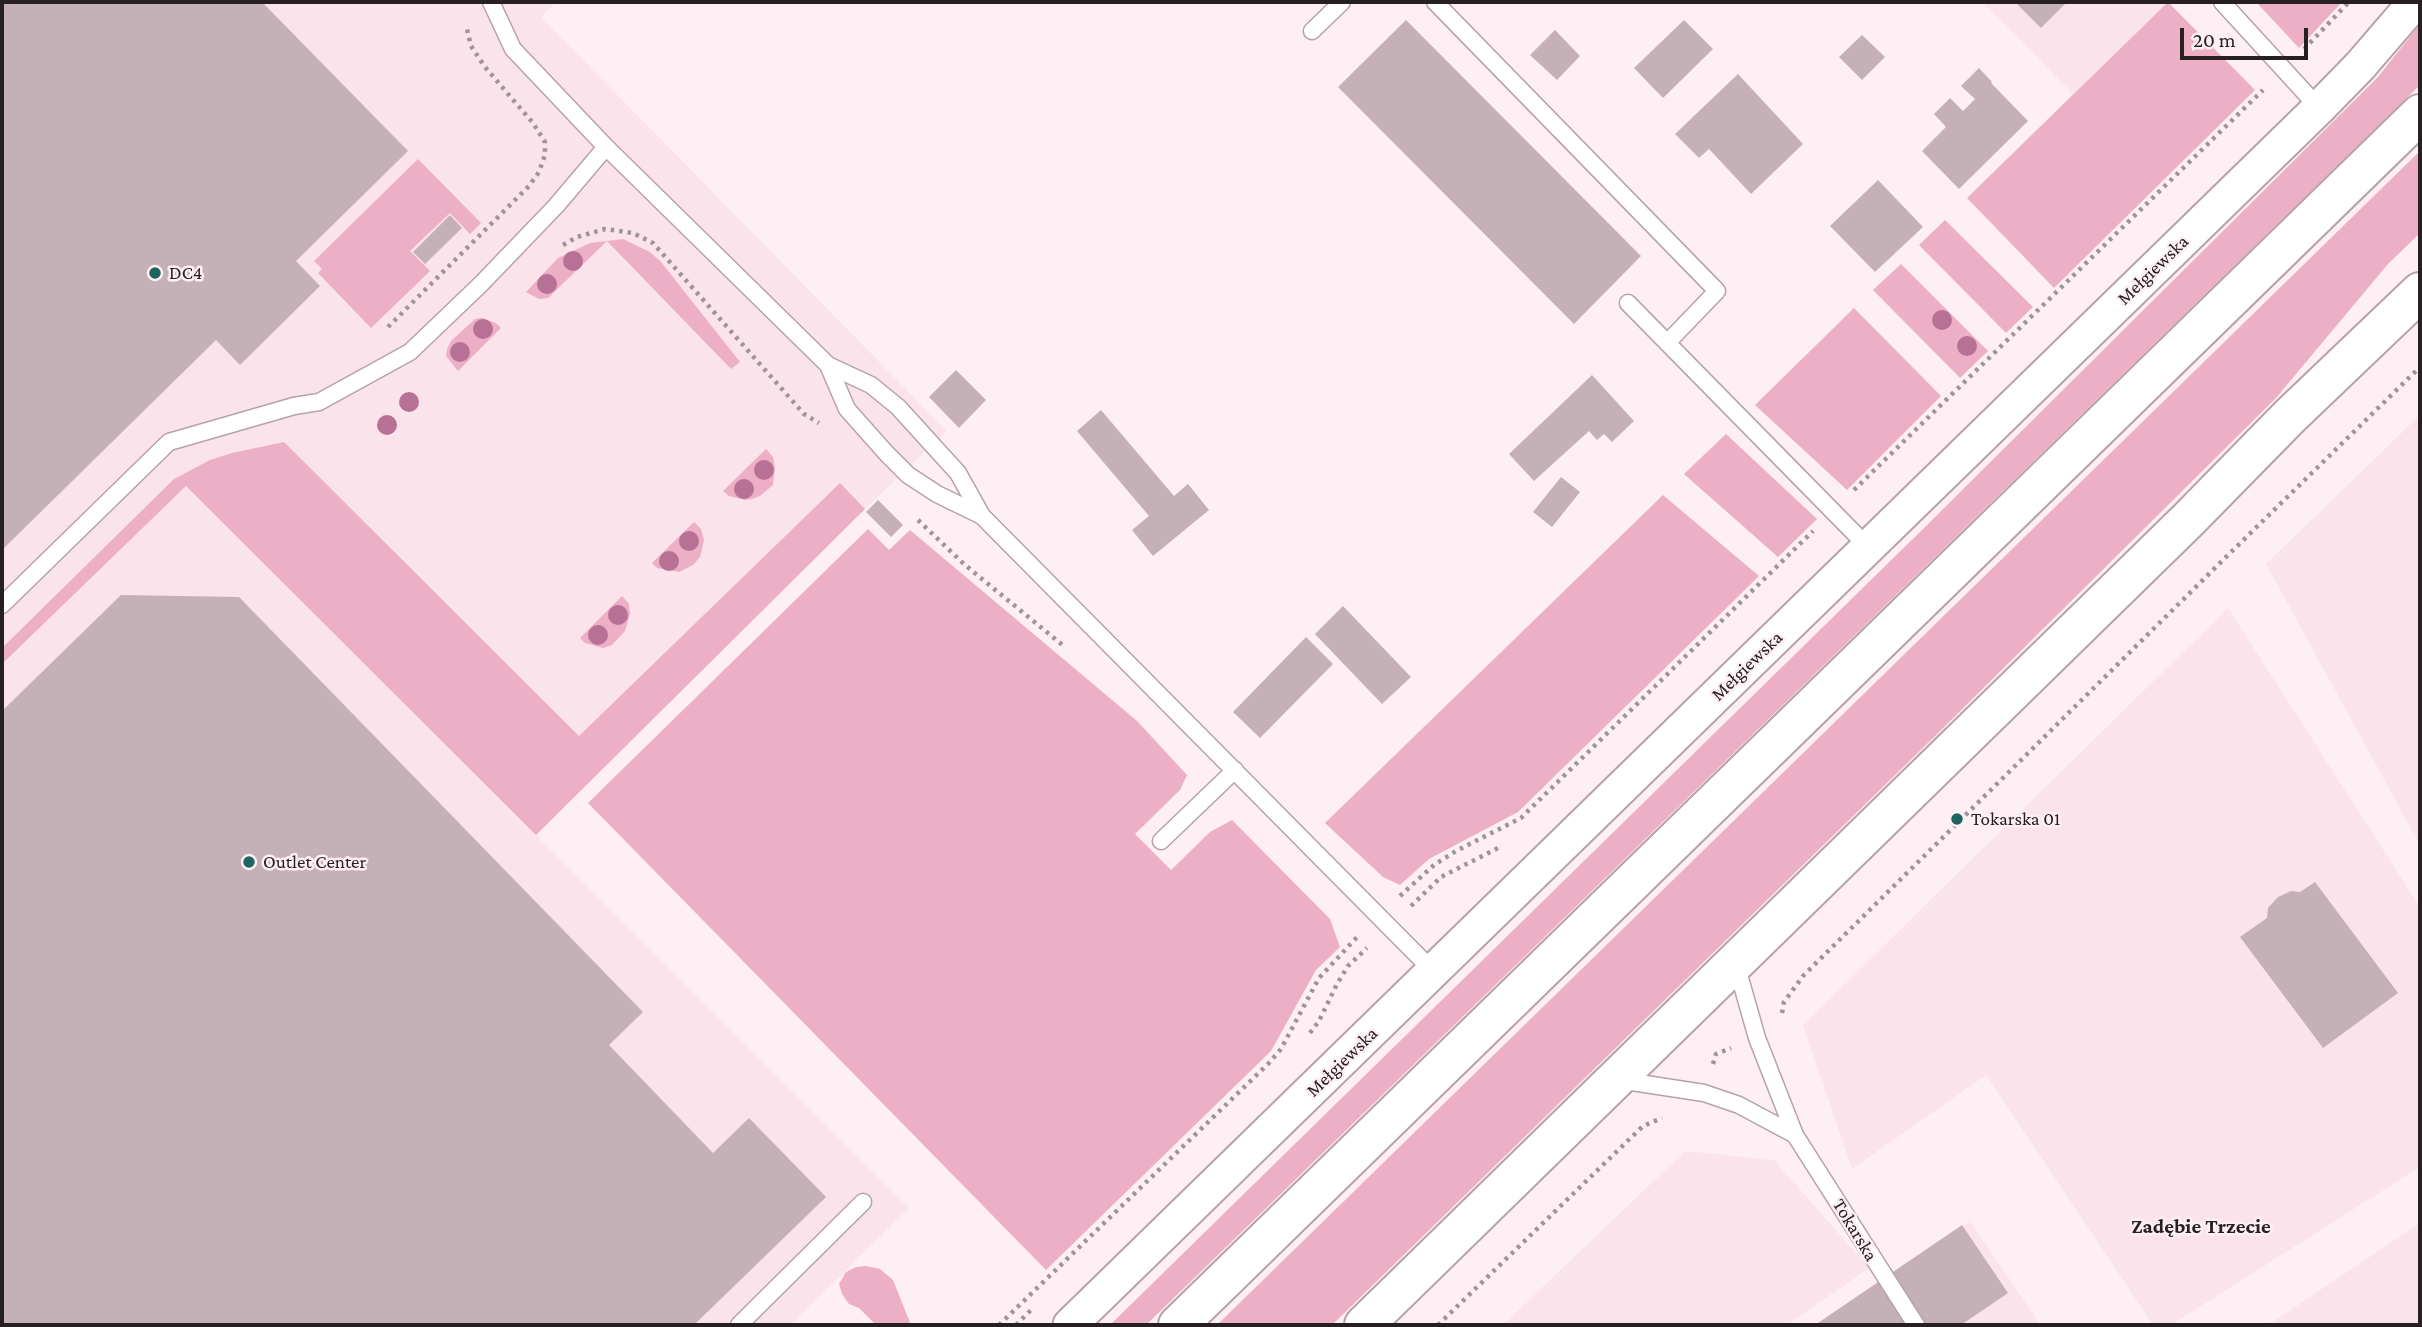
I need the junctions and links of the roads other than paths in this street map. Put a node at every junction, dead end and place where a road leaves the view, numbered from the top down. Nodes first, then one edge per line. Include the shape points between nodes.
1 (491, 2) edge
2 (1342, 2) edge
3 (1435, 2) edge
4 (2222, 2) edge
5 (2415, 2) edge
6 (1311, 31) dead end
7 (2319, 108) junction
8 (2420, 114) edge
9 (606, 147) junction
10 (2420, 292) edge
11 (1628, 303) dead end
12 (1667, 343) junction
13 (828, 365) junction
14 (982, 516) junction
15 (1868, 548) junction
16 (2, 605) edge
17 (1235, 770) junction
18 (1161, 841) dead end
19 (1735, 961) junction
20 (1434, 972) junction
21 (1616, 1079) junction
22 (1795, 1135) junction
23 (863, 1202) dead end
24 (1071, 1324) edge
25 (739, 1325) edge
26 (1178, 1325) edge
27 (1364, 1325) edge
28 (1916, 1325) edge

1 - 9 lane via 513,49
2 - 6 lane
3 - 12 lane via 1717,291
4 - 7 lane
5 - 7 street, Mełgiewska
7 - 15 street, Mełgiewska
8 - 26 main road
9 - 13 lane
9 - 16 lane via 556,206 410,352 319,402 169,442
10 - 19 main road
11 - 12 lane
12 - 15 lane
13 - 14 lane via 871,385 898,407 958,473
13 - 14 lane via 847,410 901,468 937,494
14 - 17 lane
15 - 20 street, Mełgiewska
17 - 18 lane
17 - 20 lane
19 - 21 main road
19 - 22 lane, Tokarska via 1757,1038
20 - 24 street, Mełgiewska
21 - 22 lane, Tokarska via 1704,1093 1739,1105
21 - 27 main road
22 - 28 lane, Tokarska
23 - 25 lane

